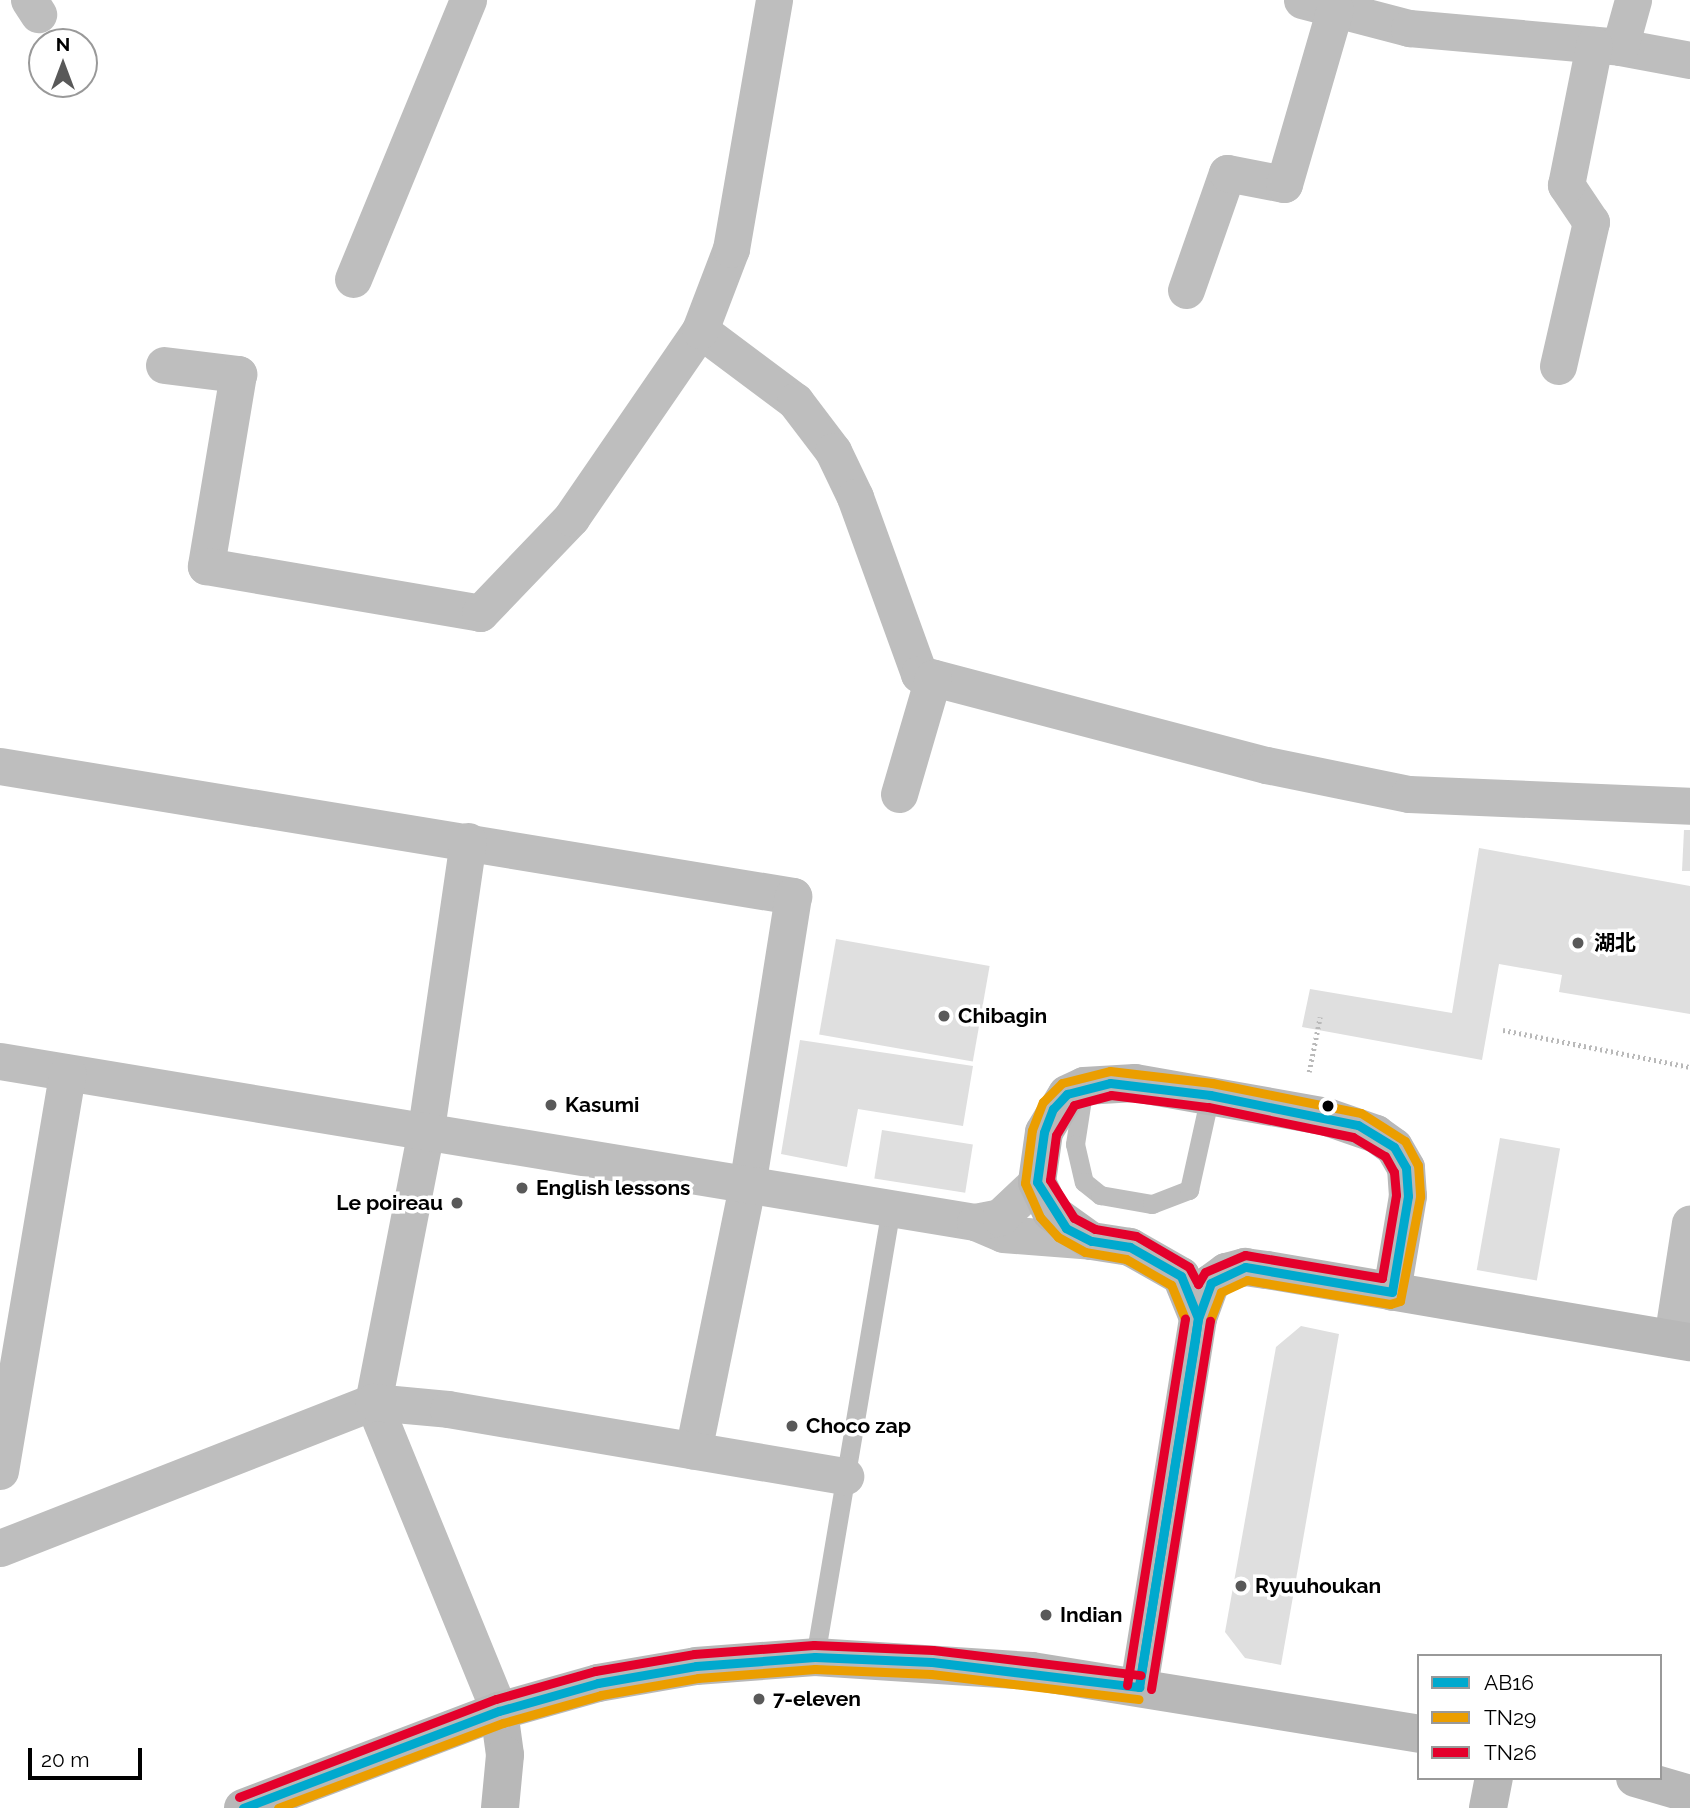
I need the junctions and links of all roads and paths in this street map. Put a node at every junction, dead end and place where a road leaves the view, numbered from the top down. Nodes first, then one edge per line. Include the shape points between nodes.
1 (468, 0) edge
2 (774, 0) edge
3 (1633, 0) edge
4 (1319, 4) edge
5 (1607, 46) junction
6 (1690, 60) edge
7 (353, 279) dead end
8 (1186, 290) dead end
9 (700, 330) junction
10 (164, 365) dead end
11 (1558, 366) dead end
12 (933, 678) junction
13 (0, 766) edge
14 (899, 794) dead end
15 (1690, 806) edge
16 (468, 842) junction
17 (1320, 1017) dead end
18 (1503, 1030) dead end
19 (0, 1061) edge
20 (1690, 1066) edge
21 (1308, 1072) dead end
22 (67, 1073) junction
23 (1084, 1086) junction
24 (1210, 1095) junction
25 (426, 1130) junction
26 (1037, 1182) junction
27 (747, 1186) junction
28 (891, 1208) junction
29 (975, 1222) junction
30 (1690, 1223) edge
31 (1091, 1241) junction
32 (1392, 1292) junction
33 (1198, 1318) junction
34 (1681, 1340) edge
35 (373, 1402) junction
36 (693, 1451) junction
37 (0, 1471) edge
38 (845, 1476) junction
39 (0, 1548) edge
40 (815, 1657) junction
41 (1139, 1687) junction
42 (499, 1711) junction
43 (1417, 1734) edge
44 (1494, 1780) edge
45 (1642, 1780) edge
46 (1690, 1794) edge
47 (243, 1808) edge
48 (500, 1808) edge
49 (1488, 1808) edge

1 - 7 street
2 - 9 street via 731,249
3 - 5 street
4 - 5 street via 1409,28
4 - 8 street via 1284,184 1227,173
5 - 6 street
5 - 11 street via 1566,185 1591,222
9 - 10 street via 572,519 480,613 206,566 238,374
9 - 12 street via 794,401 833,451 919,674
12 - 14 street
12 - 15 street via 1266,765 1409,794
13 - 16 street
16 - 25 street
16 - 27 street via 793,895
17 - 21 path
18 - 20 path
19 - 22 street
22 - 25 street
22 - 37 street
23 - 24 street via 1135,1083
23 - 24 lane via 1075,1144 1084,1182 1100,1195 1152,1204 1189,1190
23 - 26 street via 1067,1094 1053,1109 1044,1132
24 - 32 street via 1358,1125 1394,1147 1406,1168 1408,1196
25 - 27 street
25 - 35 street
26 - 29 street via 1000,1217
26 - 31 street via 1051,1212
27 - 28 street
27 - 36 street
28 - 29 street
28 - 38 lane
29 - 31 street via 1003,1234
30 - 34 street
31 - 33 street via 1130,1247 1181,1276
32 - 33 street via 1245,1267 1211,1283
32 - 34 street
33 - 41 street
35 - 36 street via 448,1409
35 - 39 street
35 - 42 street
36 - 38 street
38 - 40 lane
40 - 41 street via 932,1662
40 - 42 street via 696,1666 598,1683
41 - 43 street
42 - 47 street
42 - 48 street via 505,1755
44 - 49 street
45 - 46 street

